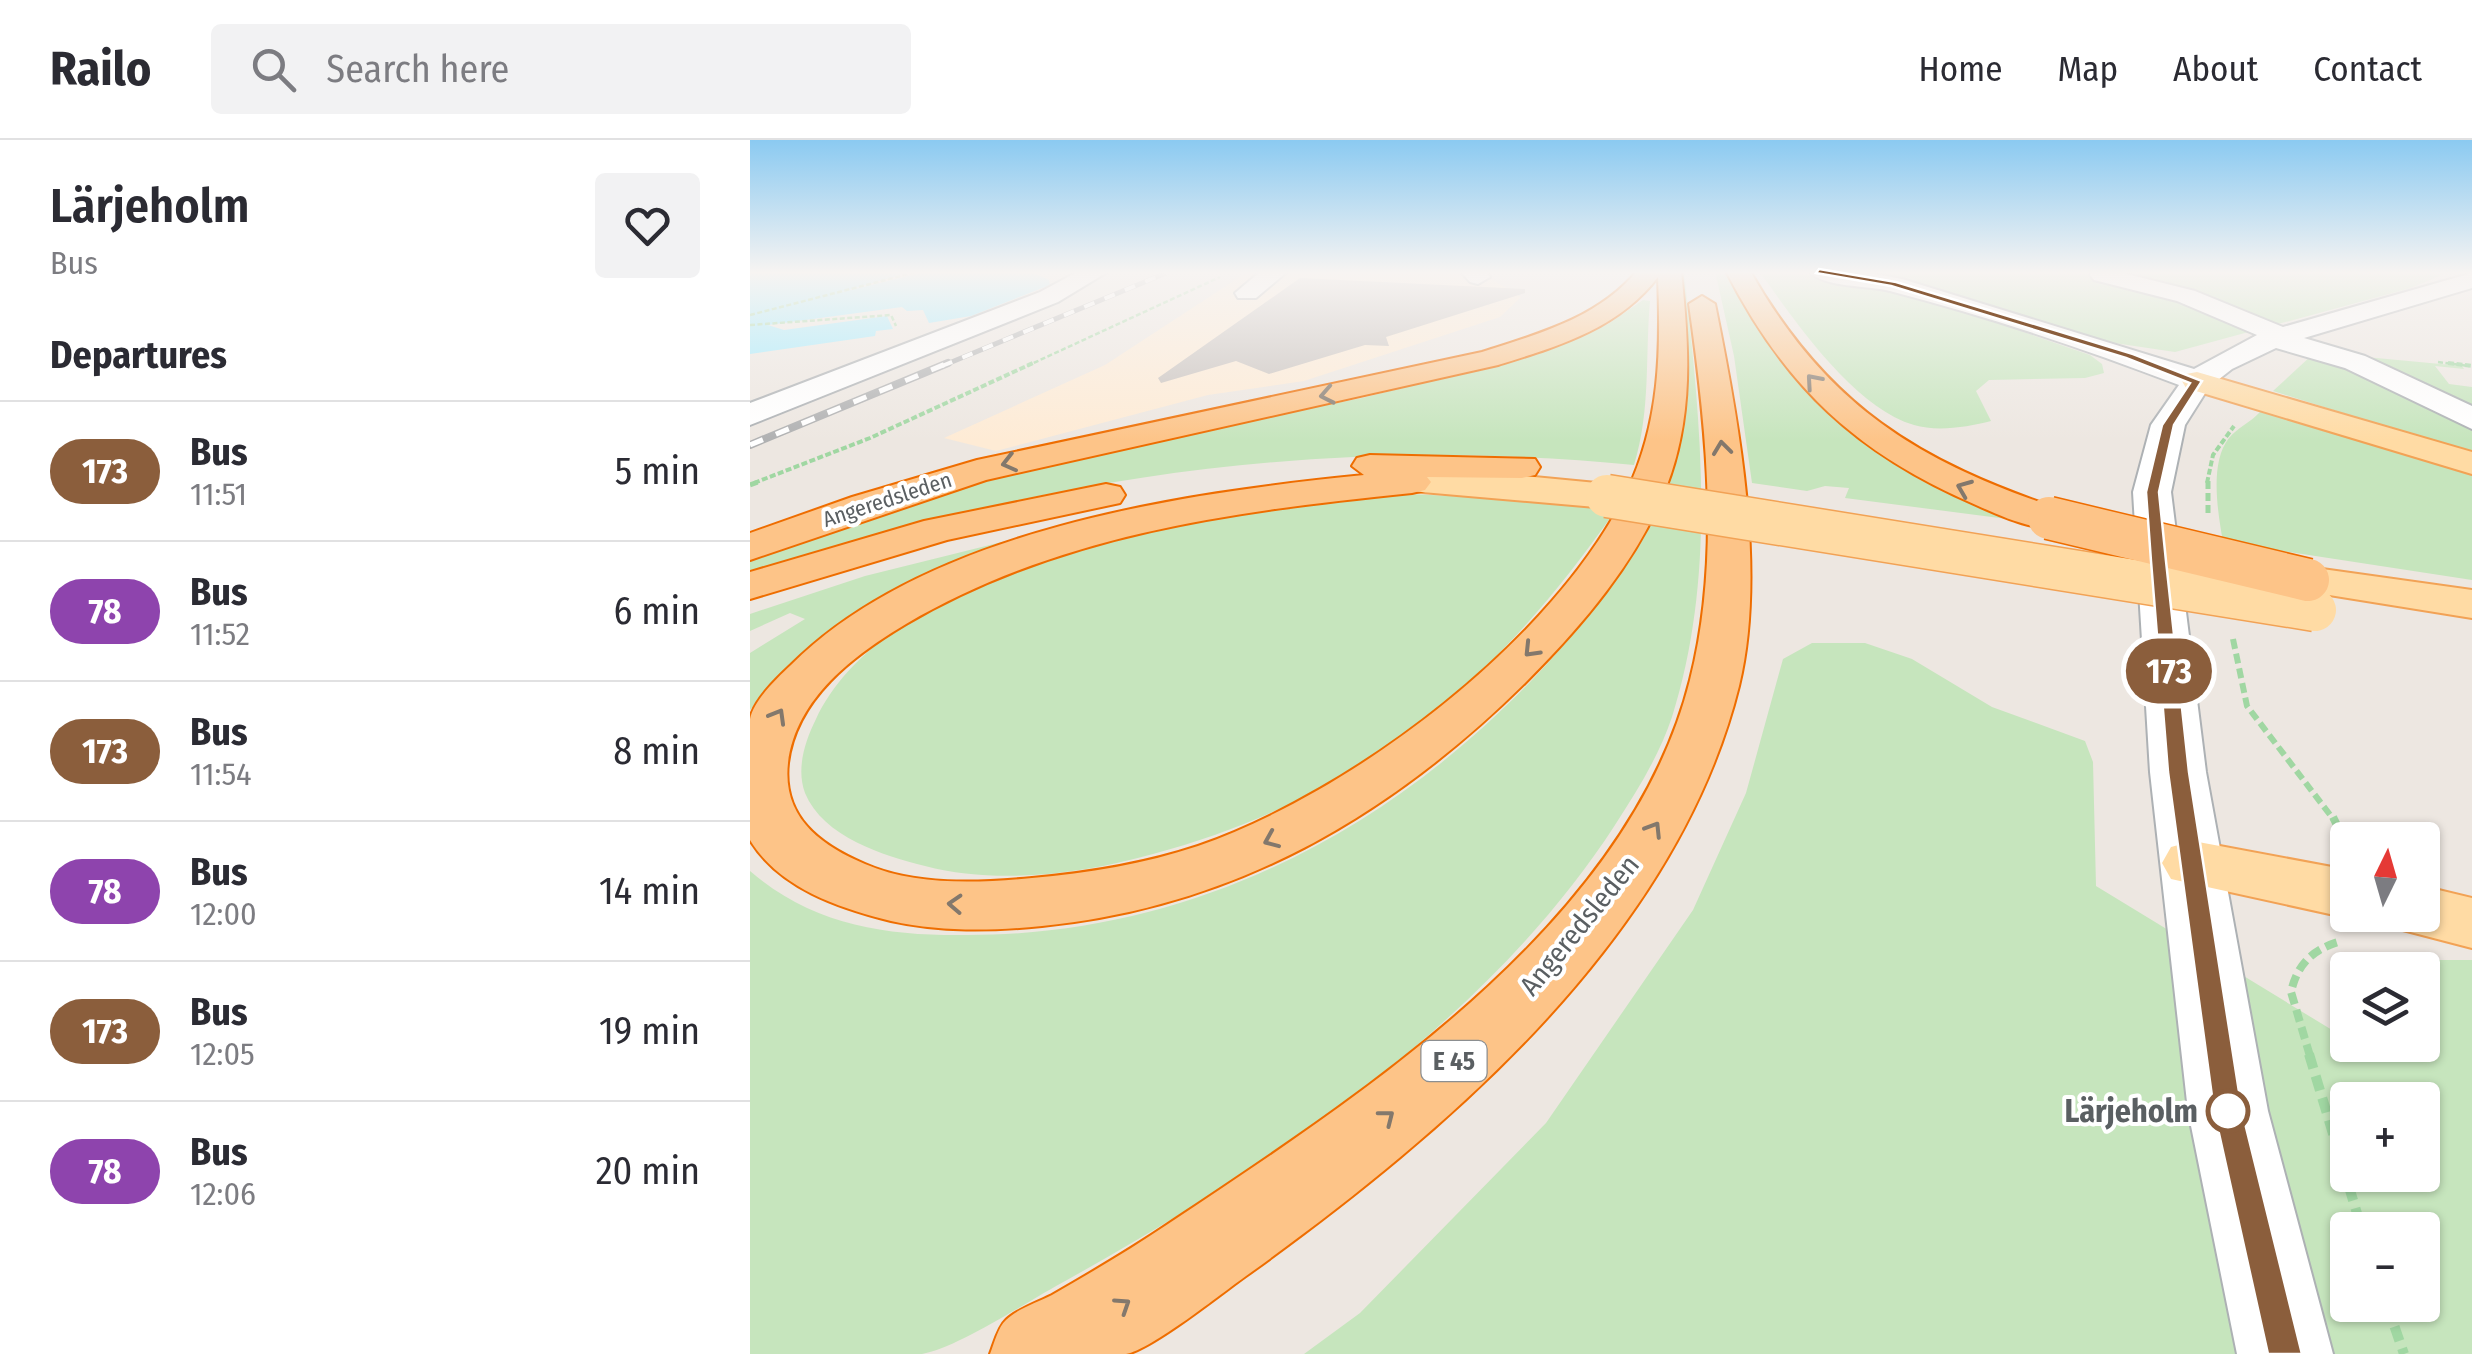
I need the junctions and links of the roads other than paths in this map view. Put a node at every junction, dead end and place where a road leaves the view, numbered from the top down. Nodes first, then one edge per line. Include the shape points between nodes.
1 (971, 328) edge
2 (1571, 328) edge
3 (1681, 328) edge
4 (1699, 328) edge
5 (1756, 328) edge
6 (2038, 328) edge
7 (2257, 328) edge
8 (2311, 328) edge
9 (2278, 337) junction
10 (2196, 381) junction
11 (750, 415) edge
12 (2472, 419) edge
13 (2472, 462) edge
14 (1522, 467) joint
15 (1412, 482) junction
16 (1611, 487) junction
17 (750, 547) edge
18 (750, 586) edge
19 (2312, 595) junction
20 (750, 601) edge
21 (2466, 611) edge
22 (2193, 863) junction
23 (2330, 910) edge
24 (2440, 915) edge
25 (2472, 923) edge
26 (1038, 1354) edge
27 (2285, 1354) edge

1 - 11 street
2 -> 17 highway, Angeredsleden via 1504,354 1414,377 977,471
3 -> 15 highway via 1656,465 1594,576 1476,704 1418,754 1341,805 1229,858 1161,881 986,906 906,899 844,882 788,848 764,818 756,784 762,754 789,697 836,649 924,594 1027,551 1137,519
26 -> 4 highway, Angeredsleden / E 45 via 1242,1229 1424,1088 1570,946 1662,817 1688,764 1714,682 1726,576 1724,467
19 -> 5 highway, bridge via 1955,485 1863,432
6 - 10 street
7 - 9 street
8 - 9 street
9 - 10 street
9 - 12 street via 2355,362
10 - 13 main road
10 - 22 street via 2168,425 2152,492
14 - 16 main road
14 - 18 highway via 1329,468 1124,492 938,530
15 - 16 main road
15 - 20 highway via 1226,490 1110,507 970,536
16 - 19 main road, bridge via 2059,566
19 - 21 main road
22 - 23 main road
22 - 27 street via 2228,1111
24 - 25 main road

